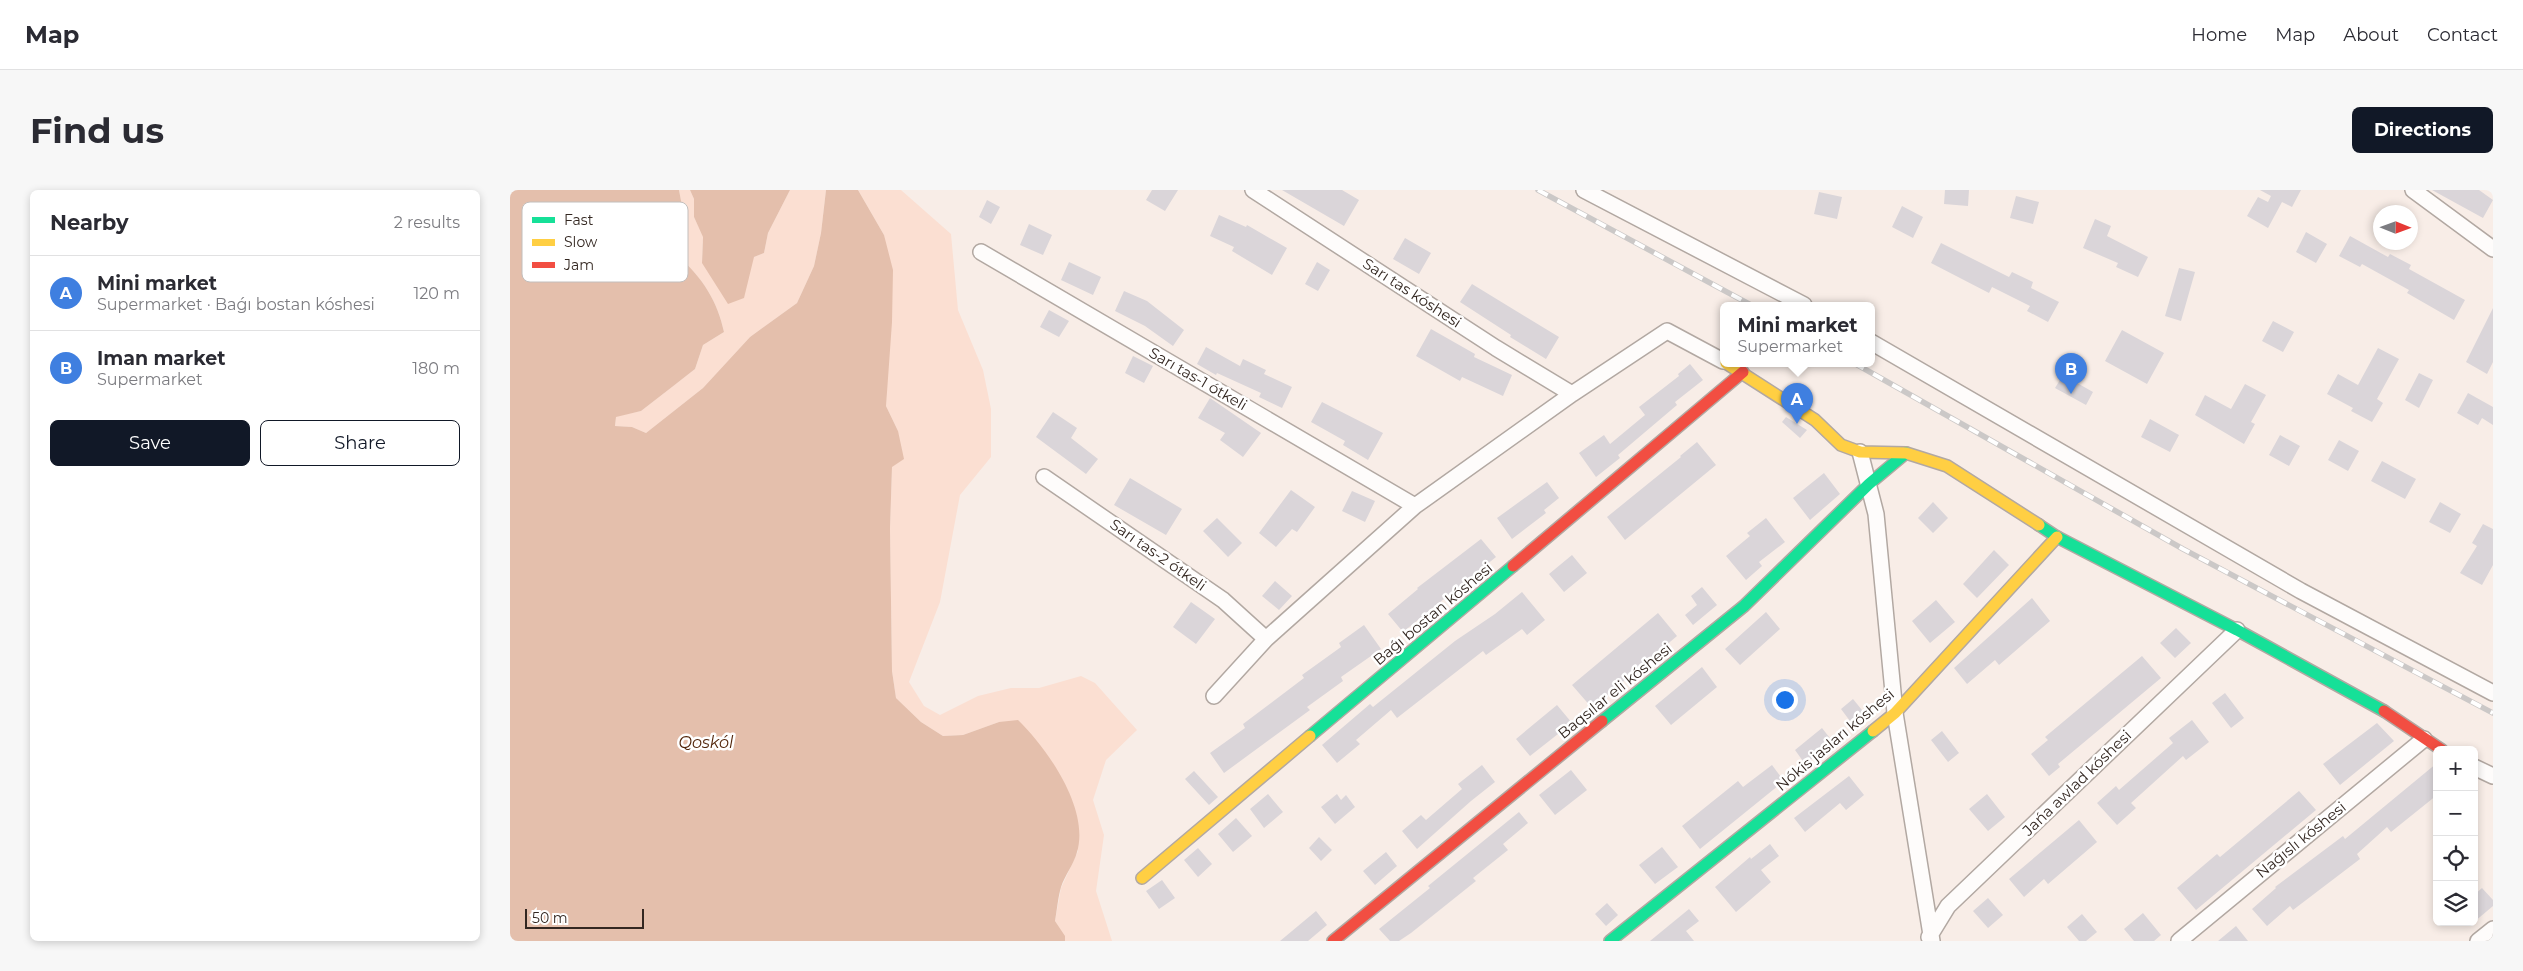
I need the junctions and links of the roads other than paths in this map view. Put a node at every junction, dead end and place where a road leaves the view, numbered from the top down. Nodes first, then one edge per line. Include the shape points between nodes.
1 (1253, 190) edge
2 (1584, 190) edge
3 (2413, 190) edge
4 (2493, 249) edge
5 (981, 252) dead end
6 (1798, 302) edge
7 (1875, 344) edge
8 (1720, 360) edge
9 (1734, 367) edge
10 (1743, 372) junction
11 (1572, 394) junction
12 (1860, 452) junction
13 (1906, 453) junction
14 (1044, 477) dead end
15 (1869, 484) junction
16 (1415, 506) junction
17 (2056, 537) junction
18 (2237, 630) junction
19 (1266, 640) junction
20 (2493, 693) edge
21 (1214, 696) dead end
22 (1895, 713) junction
23 (2424, 739) junction
24 (2435, 746) edge
25 (2478, 769) edge
26 (2493, 776) edge
27 (1142, 878) dead end
28 (2493, 929) edge
29 (1929, 939) edge
30 (1333, 941) edge
31 (1610, 941) edge
32 (2179, 941) edge
33 (2478, 941) edge

1 - 11 street, Sarı tas kóshesi
2 - 6 street
3 - 4 street
5 - 16 street, Sarı tas-1 ótkeli
7 - 20 street via 2301,591
8 - 11 street via 1667,331
9 - 10 street
10 - 12 street via 1815,420 1841,445
10 - 27 street, Baǵı bostan kóshesi
11 - 16 street
12 - 13 street
12 - 15 street
13 - 15 street, Baqsılar eli kóshesi
13 - 17 street via 1947,466
14 - 19 street, Sarı tas-2 ótkeli via 1223,600
15 - 22 street via 1876,514
15 - 30 street, Baqsılar eli kóshesi via 1744,606
16 - 19 street
17 - 18 street
17 - 22 street, Nókis jasları kóshesi
18 - 23 street via 2374,705
18 - 29 street, Jańa awlad kóshesi via 1948,906
19 - 21 street
22 - 29 street
22 - 31 street, Nókis jasları kóshesi
23 - 24 street
23 - 32 street, Naǵıslı kóshesi
25 - 26 street
28 - 33 street

